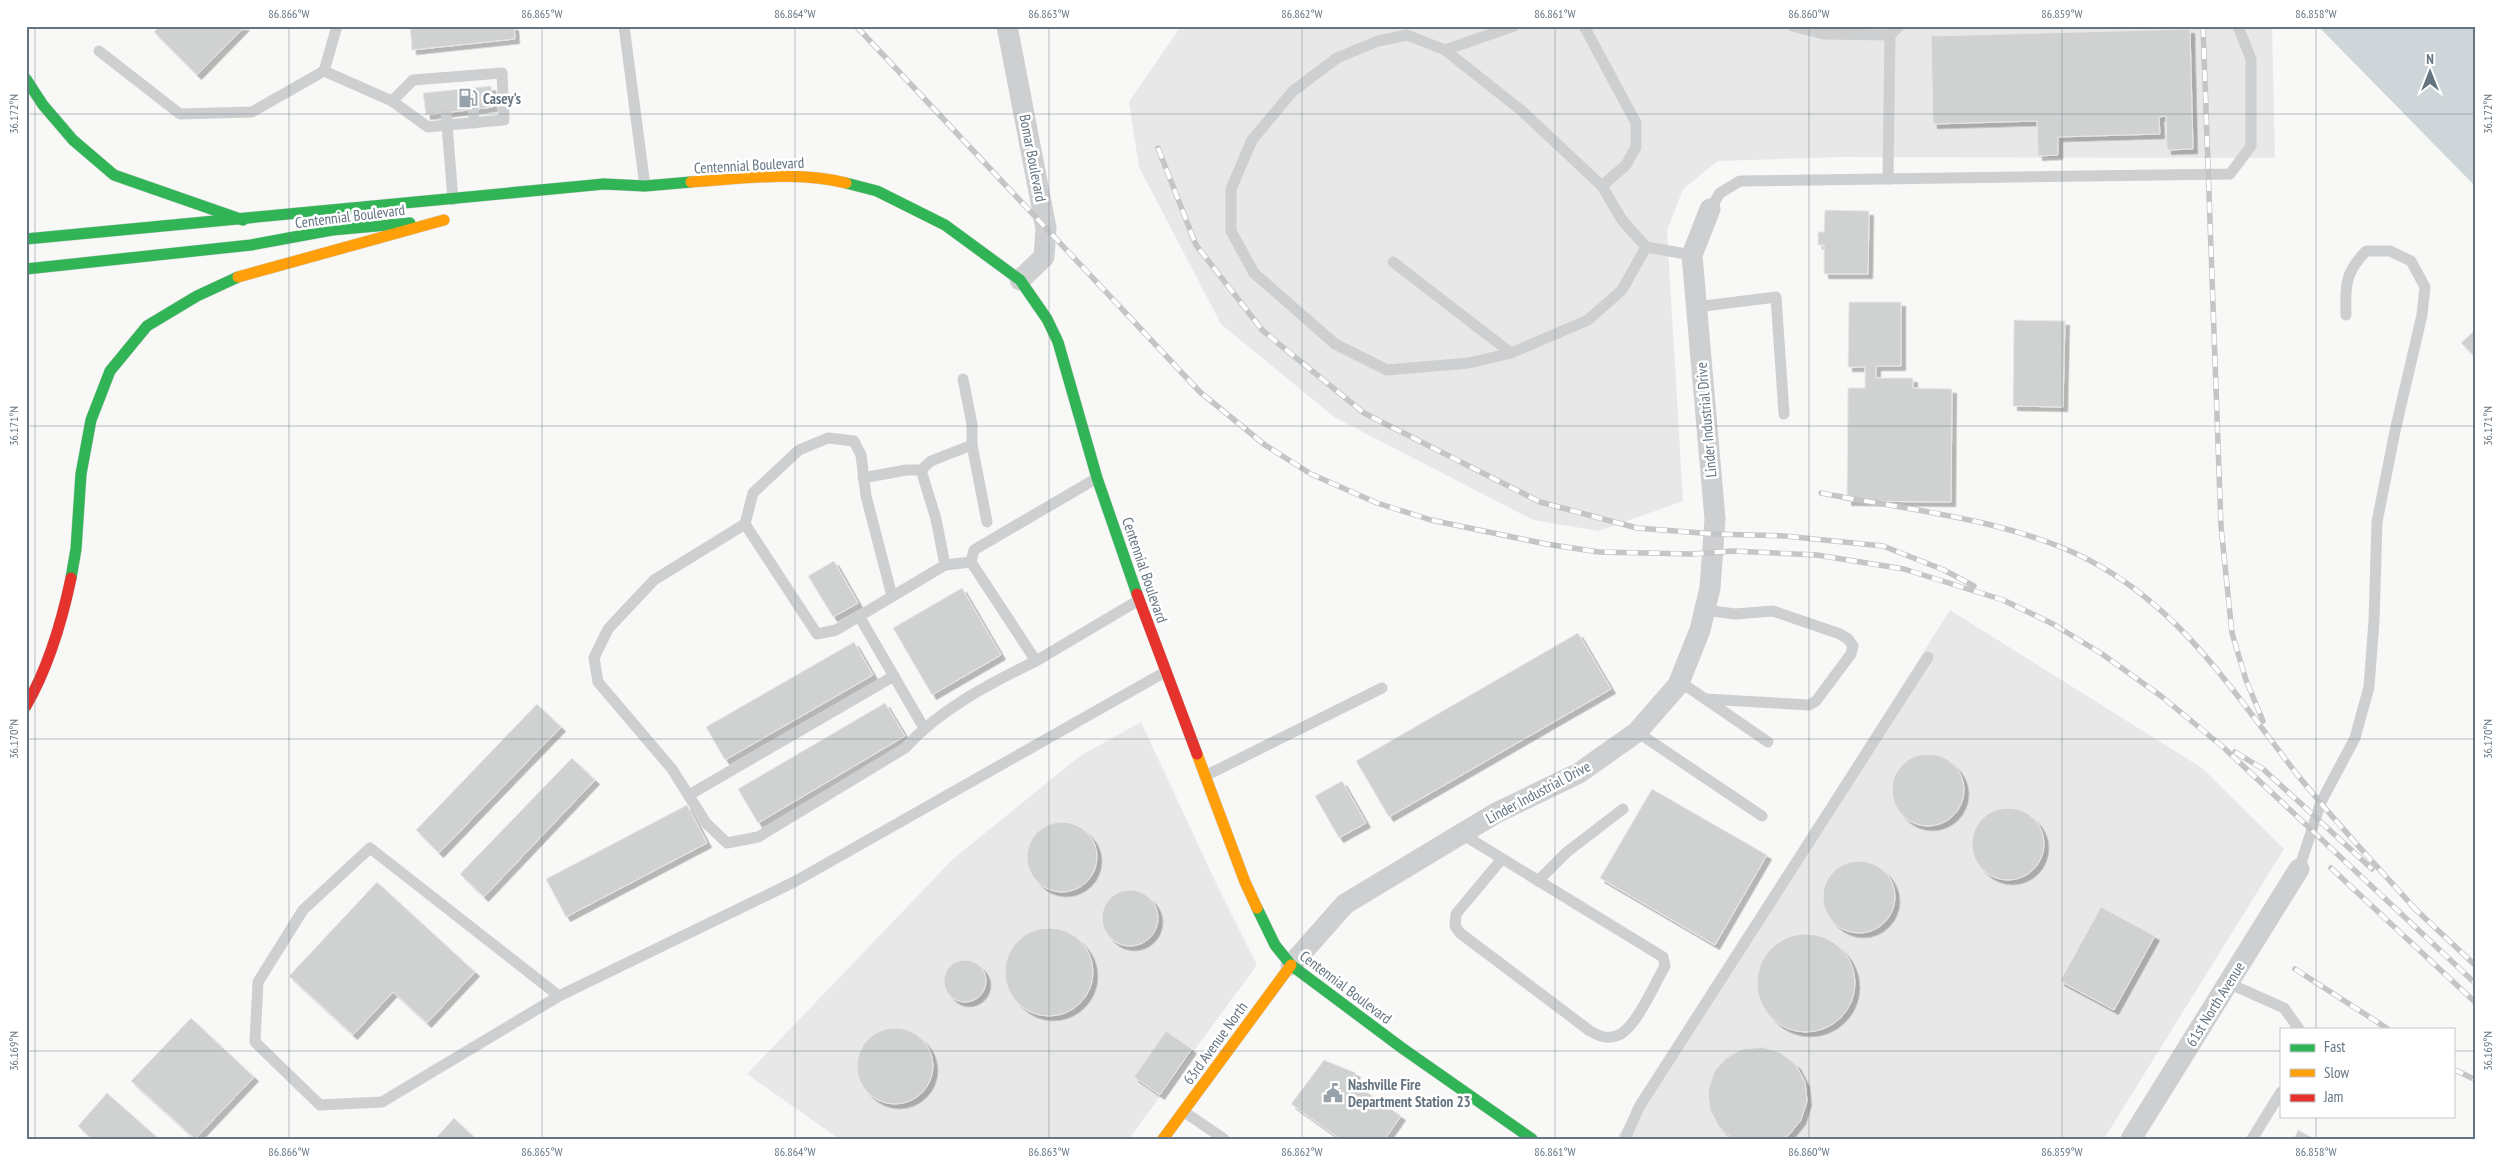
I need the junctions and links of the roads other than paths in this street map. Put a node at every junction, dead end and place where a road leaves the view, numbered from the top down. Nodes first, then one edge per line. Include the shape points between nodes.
1 (337, 26) edge
2 (624, 26) edge
3 (1007, 26) edge
4 (1514, 26) edge
5 (1584, 26) edge
6 (1792, 26) edge
7 (1898, 26) edge
8 (2238, 26) edge
9 (1890, 35) junction
10 (1445, 50) junction
11 (99, 51) dead end
12 (324, 71) junction
13 (470, 76) junction
14 (442, 78) junction
15 (26, 79) edge
16 (472, 88) dead end
17 (444, 90) dead end
18 (392, 101) junction
19 (473, 109) dead end
20 (446, 112) dead end
21 (474, 123) junction
22 (447, 126) junction
23 (1888, 179) junction
24 (645, 186) junction
25 (1602, 186) junction
26 (607, 197) dead end
27 (1710, 209) joint
28 (452, 211) junction
29 (243, 220) junction
30 (26, 239) edge
31 (1646, 247) junction
32 (1692, 254) junction
33 (1393, 262) dead end
34 (26, 269) edge
35 (1020, 280) junction
36 (1696, 307) junction
37 (2346, 315) dead end
38 (1511, 353) junction
39 (963, 379) dead end
40 (1784, 414) dead end
41 (972, 445) junction
42 (922, 470) junction
43 (863, 478) junction
44 (1097, 478) junction
45 (987, 522) dead end
46 (745, 524) junction
47 (971, 562) junction
48 (945, 565) junction
49 (892, 596) junction
50 (1139, 600) junction
51 (1705, 610) junction
52 (859, 616) junction
53 (1928, 657) dead end
54 (1036, 661) junction
55 (1166, 672) junction
56 (894, 676) junction
57 (1679, 681) junction
58 (1382, 688) dead end
59 (1705, 699) junction
60 (26, 706) edge
61 (924, 728) junction
62 (1636, 732) junction
63 (1768, 742) dead end
64 (1205, 776) junction
65 (689, 796) junction
66 (1623, 809) dead end
67 (1762, 816) dead end
68 (1462, 834) junction
69 (1501, 860) junction
70 (2299, 869) joint
71 (1538, 881) junction
72 (1291, 965) junction
73 (2228, 983) junction
74 (559, 996) junction
75 (2298, 1028) edge
76 (2280, 1094) edge
77 (1184, 1111) junction
78 (1163, 1139) edge
79 (1224, 1139) edge
80 (1532, 1139) edge
81 (1625, 1139) edge
82 (2131, 1139) edge
83 (2252, 1139) edge

1 - 12 lane
2 - 24 lane
3 - 35 street, Bomar Boulevard via 1046,228 1044,257
4 - 10 lane
5 - 25 lane via 1636,123 1636,147 1626,165
6 - 9 lane via 1824,34
7 - 9 lane
8 - 23 lane via 2252,59 2251,146 2230,174
9 - 23 lane
10 - 25 lane via 1522,111
10 - 38 lane via 1408,35 1378,41 1337,58 1293,91 1252,140 1231,189 1231,231 1254,273 1335,344 1387,370 1469,363
11 - 12 lane via 180,114 252,112
12 - 18 lane
13 - 14 lane
13 - 16 lane
13 - 21 lane via 502,73 504,120
14 - 17 lane
14 - 18 lane via 413,80
15 - 29 main road via 43,106 73,140 114,175
18 - 22 lane via 428,127
19 - 21 lane
20 - 22 lane
21 - 22 lane
22 - 28 lane
23 - 27 lane via 1740,181 1720,193
24 - 26 main road, Centennial Boulevard
24 - 28 main road, Centennial Boulevard via 604,184
24 - 35 main road, Centennial Boulevard via 777,176 827,178 877,191 944,226
25 - 31 lane via 1622,220
27 - 32 street, Linder Industrial Drive
28 - 29 main road, Centennial Boulevard
28 - 34 main road, Centennial Boulevard via 251,246
28 - 60 main road via 308,259 243,274 197,296 147,326 110,371 91,420 81,474 76,549 65,608
29 - 30 main road, Centennial Boulevard
31 - 32 lane
31 - 38 lane via 1622,290 1588,320
32 - 36 street, Linder Industrial Drive
33 - 38 lane
35 - 44 main road, Centennial Boulevard via 1047,319 1058,342
36 - 40 lane via 1776,297
36 - 51 street, Linder Industrial Drive via 1714,519 1710,588
37 - 70 lane via 2345,286 2353,266 2366,251 2390,251 2411,261 2425,287 2422,316 2377,522 2369,687 2355,738 2321,802
39 - 41 lane via 972,424
41 - 42 lane via 931,461
41 - 45 lane
42 - 43 lane
42 - 48 lane
43 - 46 lane via 861,455 854,441 828,438 799,450 753,493
43 - 49 lane
44 - 47 lane via 974,550
44 - 50 main road, Centennial Boulevard
46 - 52 lane via 817,634 836,630
46 - 65 lane via 654,580 608,629 594,658 598,682 672,769
47 - 48 lane
47 - 54 lane
48 - 49 lane
49 - 52 lane
50 - 54 lane
50 - 55 main road, Centennial Boulevard
51 - 57 street, Linder Industrial Drive
51 - 59 lane via 1735,614 1773,611 1840,634 1853,646 1851,654 1809,706
52 - 56 lane
53 - 81 lane via 1639,1107
54 - 61 lane via 996,680
55 - 64 main road, Centennial Boulevard
55 - 74 lane via 794,882
56 - 61 lane
56 - 65 lane
57 - 59 lane
57 - 62 street, Linder Industrial Drive
58 - 64 lane
59 - 63 lane
61 - 65 lane via 905,748 758,837 727,843 706,823
62 - 67 lane
62 - 68 street, Linder Industrial Drive via 1580,773 1496,813
64 - 72 main road, Centennial Boulevard via 1245,882 1275,944
66 - 71 lane via 1567,852
68 - 69 lane
68 - 72 street, Linder Industrial Drive via 1345,904
69 - 71 lane
69 - 71 lane via 1456,914 1455,926 1590,1031 1601,1037 1622,1034 1649,995 1665,966 1665,959
70 - 73 street, 61st North Avenue
72 - 77 main road, 63rd Avenue North
72 - 80 main road, Centennial Boulevard
73 - 75 lane via 2284,1008
73 - 82 street, 61st North Avenue
74 - 74 lane via 382,1102 320,1106 255,1042 258,982 303,910 370,848
76 - 83 lane
77 - 78 main road, 63rd Avenue North
77 - 79 lane

